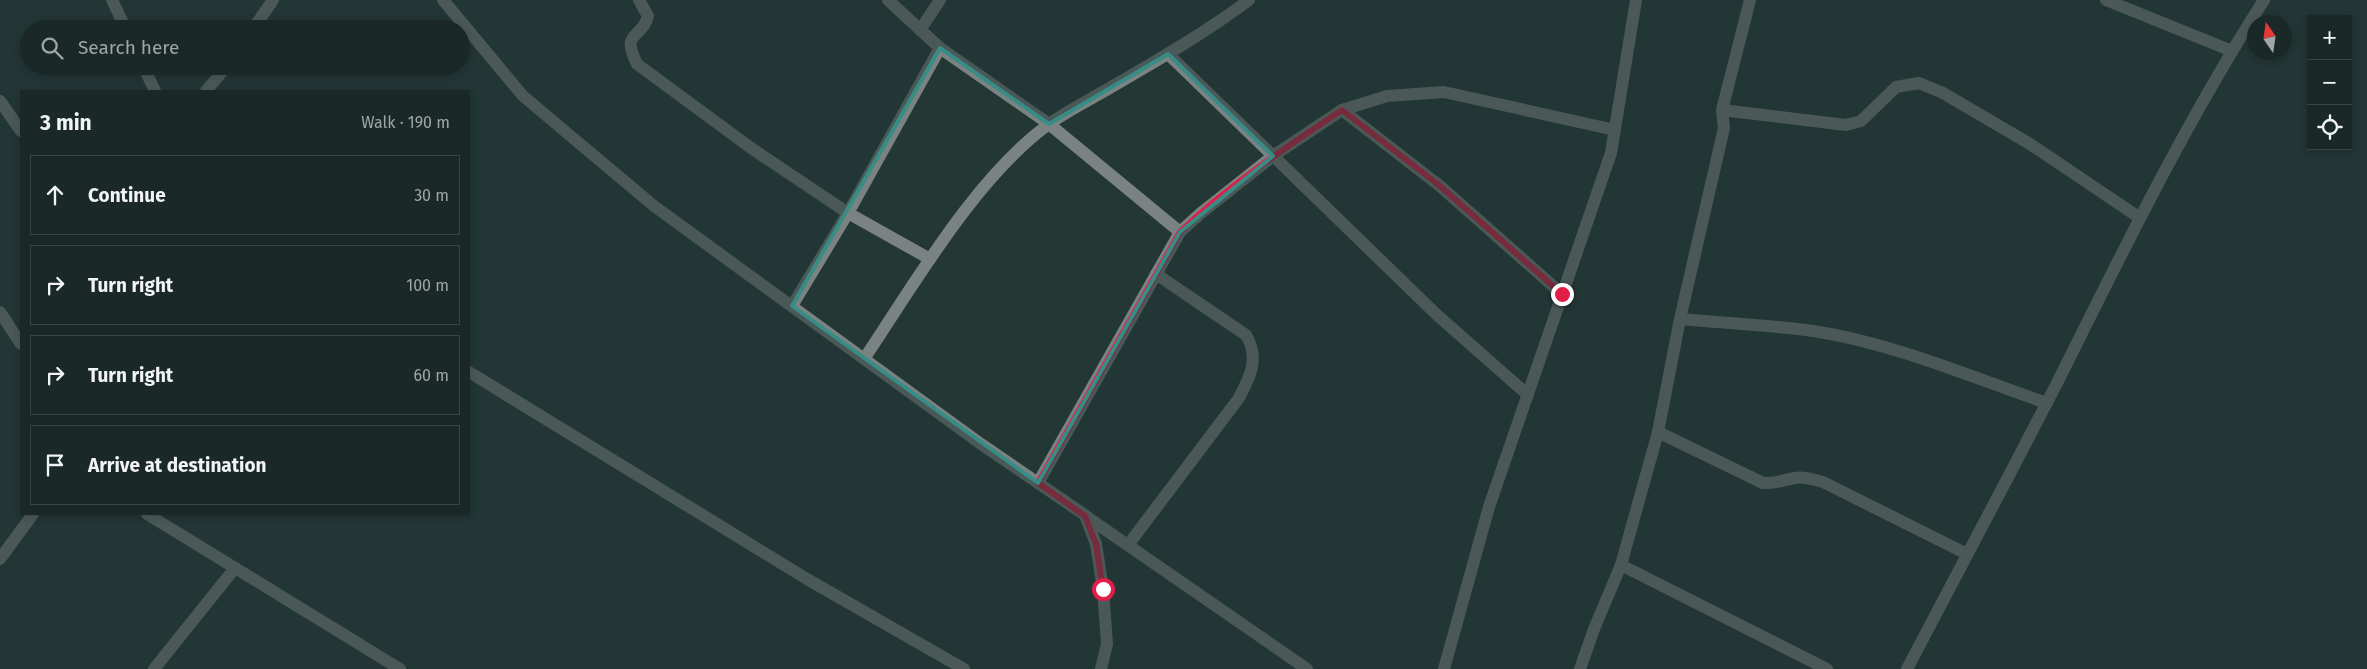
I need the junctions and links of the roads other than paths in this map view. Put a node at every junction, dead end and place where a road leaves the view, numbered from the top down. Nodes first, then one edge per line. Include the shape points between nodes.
1 (112, 0) edge
2 (273, 0) edge
3 (443, 0) edge
4 (639, 0) edge
5 (888, 0) edge
6 (940, 0) edge
7 (1250, 0) edge
8 (1636, 0) edge
9 (1750, 0) edge
10 (2106, 0) edge
11 (2264, 0) edge
12 (122, 20) edge
13 (259, 20) edge
14 (460, 20) edge
15 (920, 30) junction
16 (470, 32) edge
17 (940, 48) junction
18 (2232, 51) junction
19 (1168, 54) junction
20 (147, 75) edge
21 (219, 75) edge
22 (155, 90) edge
23 (207, 90) edge
24 (0, 101) edge
25 (1342, 110) junction
26 (1722, 110) junction
27 (1049, 124) junction
28 (20, 130) edge
29 (1615, 130) junction
30 (1273, 156) junction
31 (848, 213) junction
32 (2140, 218) junction
33 (1180, 232) junction
34 (930, 259) junction
35 (1156, 274) junction
36 (1562, 294) junction
37 (792, 306) junction
38 (0, 312) edge
39 (1680, 319) junction
40 (20, 342) edge
41 (864, 359) junction
42 (470, 373) edge
43 (1528, 395) junction
44 (2046, 403) junction
45 (1658, 432) junction
46 (1038, 483) junction
47 (32, 515) edge
48 (149, 515) edge
49 (1085, 516) junction
50 (1128, 544) junction
51 (1968, 554) junction
52 (0, 559) edge
53 (1621, 565) junction
54 (235, 568) junction
55 (154, 669) edge
56 (400, 669) edge
57 (964, 669) edge
58 (1101, 669) edge
59 (1307, 669) edge
60 (1444, 669) edge
61 (1580, 669) edge
62 (1827, 669) edge
63 (1907, 669) edge

1 - 12 street
2 - 13 street
3 - 14 street
4 - 31 street via 648,16 646,23 632,36 631,52 637,64 751,148
5 - 15 street
6 - 15 street
7 - 19 street
8 - 29 street
9 - 26 street
10 - 18 street
11 - 18 street
15 - 17 street
16 - 37 street via 523,96 654,206
17 - 27 street
17 - 31 street
18 - 32 street
19 - 27 street
19 - 30 street
20 - 22 street
21 - 23 street
24 - 28 street
25 - 29 street via 1386,96 1444,92
25 - 30 street
25 - 36 street via 1440,186
26 - 32 street via 1846,125 1861,121 1896,87 1919,83 2030,144
26 - 39 street via 1724,128
27 - 33 street
27 - 34 street via 1004,164
29 - 36 street via 1611,153
30 - 33 street
30 - 43 street via 1436,314
31 - 34 street
31 - 37 street
32 - 44 street
33 - 35 street
34 - 41 street
35 - 46 street
35 - 50 street via 1246,335 1254,361 1249,380 1239,398
36 - 43 street
37 - 41 street
38 - 40 street
39 - 44 street via 1814,331 1848,338 1905,354
39 - 45 street
41 - 46 street
42 - 57 street via 807,579
43 - 60 street via 1489,507
44 - 51 street
45 - 51 street via 1763,484 1801,478 1823,482
45 - 53 street
46 - 49 street
47 - 52 street
48 - 54 street
49 - 50 street
49 - 58 street via 1096,544 1103,589 1107,644
50 - 59 street
51 - 63 street
53 - 61 street
53 - 62 street
54 - 55 street
54 - 56 street

